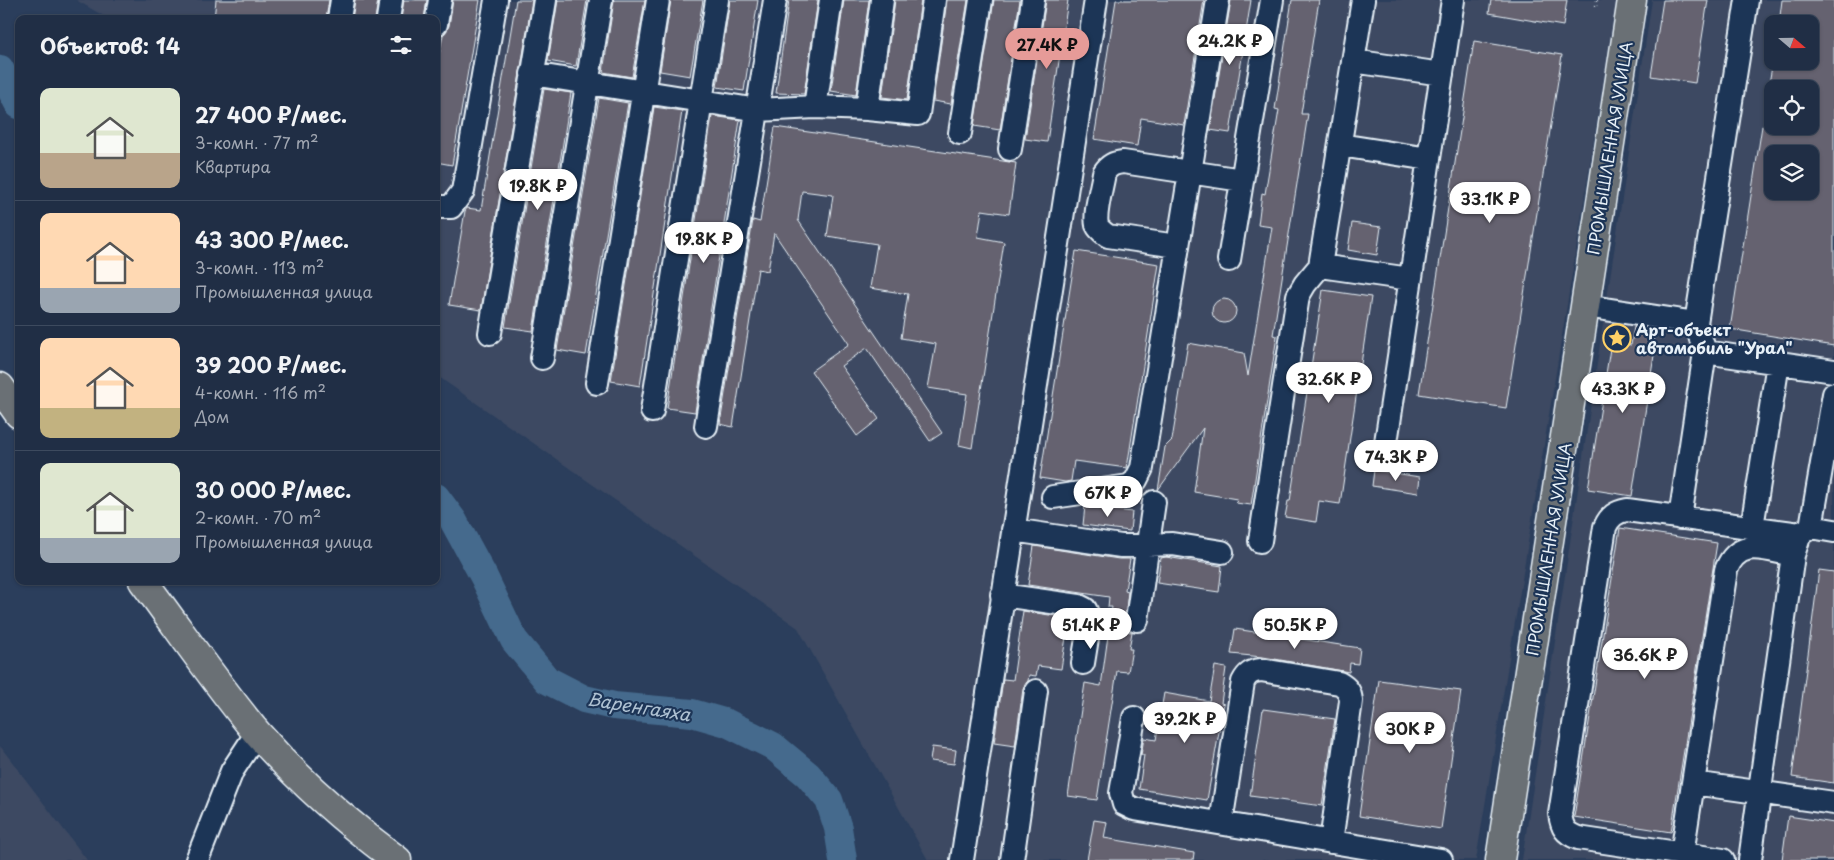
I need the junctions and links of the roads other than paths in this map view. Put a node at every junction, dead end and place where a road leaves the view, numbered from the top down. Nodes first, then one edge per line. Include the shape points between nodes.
1 (342, 0) edge
2 (391, 0) edge
3 (440, 0) edge
4 (496, 0) edge
5 (545, 0) edge
6 (601, 0) edge
7 (658, 0) edge
8 (717, 0) edge
9 (775, 0) edge
10 (831, 0) edge
11 (882, 0) edge
12 (934, 0) edge
13 (980, 0) edge
14 (1034, 0) edge
15 (1096, 0) edge
16 (1218, 0) edge
17 (1272, 0) edge
18 (1363, 0) edge
19 (1453, 0) edge
20 (1632, 0) edge
21 (1747, 0) edge
22 (340, 15) edge
23 (389, 15) edge
24 (438, 15) edge
25 (1353, 61) junction
26 (532, 74) junction
27 (1442, 74) junction
28 (588, 83) junction
29 (643, 92) junction
30 (701, 101) junction
31 (815, 107) junction
32 (867, 109) junction
33 (758, 110) junction
34 (960, 133) dead end
35 (1340, 145) junction
36 (1010, 149) dead end
37 (1429, 159) junction
38 (1189, 171) junction
39 (1242, 180) junction
40 (440, 207) edge
41 (1177, 246) junction
42 (1229, 260) dead end
43 (1320, 266) junction
44 (1410, 279) junction
45 (1585, 306) junction
46 (1696, 323) junction
47 (490, 333) dead end
48 (1705, 352) junction
49 (542, 358) dead end
50 (1778, 363) junction
51 (1834, 371) edge
52 (597, 383) dead end
53 (0, 387) edge
54 (1834, 394) edge
55 (15, 408) edge
56 (652, 411) dead end
57 (706, 426) dead end
58 (1385, 449) dead end
59 (1053, 497) dead end
60 (1154, 502) dead end
61 (1680, 518) junction
62 (1752, 527) junction
63 (1012, 530) junction
64 (1834, 530) edge
65 (1806, 531) junction
66 (1260, 541) dead end
67 (1148, 545) junction
68 (1222, 552) dead end
69 (1793, 555) junction
70 (146, 585) edge
71 (1002, 595) junction
72 (1137, 620) dead end
73 (1083, 662) dead end
74 (1036, 691) dead end
75 (1134, 718) dead end
76 (257, 733) junction
77 (1693, 782) junction
78 (1760, 792) junction
79 (1834, 803) edge
80 (1221, 823) junction
81 (1331, 842) junction
82 (1682, 854) junction
83 (197, 860) edge
84 (397, 860) edge
85 (962, 860) edge
86 (1012, 860) edge
87 (1441, 860) edge
88 (1500, 860) edge
89 (1723, 860) edge
90 (1750, 860) edge

1 - 22 lane
2 - 23 lane
3 - 24 lane
4 - 40 lane via 463,191 451,207
5 - 26 lane
6 - 28 lane
7 - 29 lane
8 - 30 lane
9 - 33 lane
10 - 31 lane
11 - 32 lane
12 - 32 lane via 918,114
13 - 34 lane
14 - 36 lane
15 - 63 lane
16 - 38 lane
17 - 39 lane
18 - 25 lane
19 - 27 lane
20 - 45 main road, ПРОМЫШЛЕННАЯ УЛИЦА
21 - 46 lane
25 - 27 lane
25 - 35 lane
26 - 28 lane
26 - 47 lane
27 - 37 lane
28 - 29 lane
28 - 49 lane
29 - 30 lane
29 - 52 lane
30 - 33 lane
30 - 56 lane
31 - 32 lane
31 - 33 lane
33 - 57 lane
35 - 37 lane
35 - 43 lane
37 - 44 lane
38 - 39 lane
38 - 41 lane
38 - 41 lane via 1114,163 1104,173 1097,215 1097,225 1108,236
39 - 42 lane
41 - 59 lane via 1139,474 1129,486 1118,489
43 - 44 lane
43 - 66 lane via 1298,296
44 - 58 lane
45 - 46 lane
45 - 88 main road, ПРОМЫШЛЕННАЯ УЛИЦА
46 - 48 lane
48 - 50 lane
48 - 61 lane
50 - 51 lane
50 - 62 lane
53 - 55 main road
54 - 65 lane
60 - 67 lane
61 - 62 lane
61 - 82 lane via 1627,510 1618,512 1605,527 1560,814 1562,827 1578,838
62 - 65 lane
63 - 67 lane via 1121,546
63 - 71 lane
64 - 65 lane
65 - 69 lane
67 - 68 lane via 1172,544
67 - 72 lane
69 - 77 lane via 1748,548 1730,559
69 - 78 lane
70 - 76 main road
71 - 73 lane via 1085,609 1090,620
71 - 85 lane
74 - 86 lane
75 - 80 lane via 1121,793 1124,804 1134,809
76 - 83 lane via 232,770
76 - 84 main road via 342,817
77 - 78 lane
77 - 82 lane
78 - 79 lane
78 - 90 lane
80 - 81 lane
80 - 81 lane via 1243,682 1253,671 1261,670 1339,684 1350,693
81 - 87 lane
82 - 89 lane

